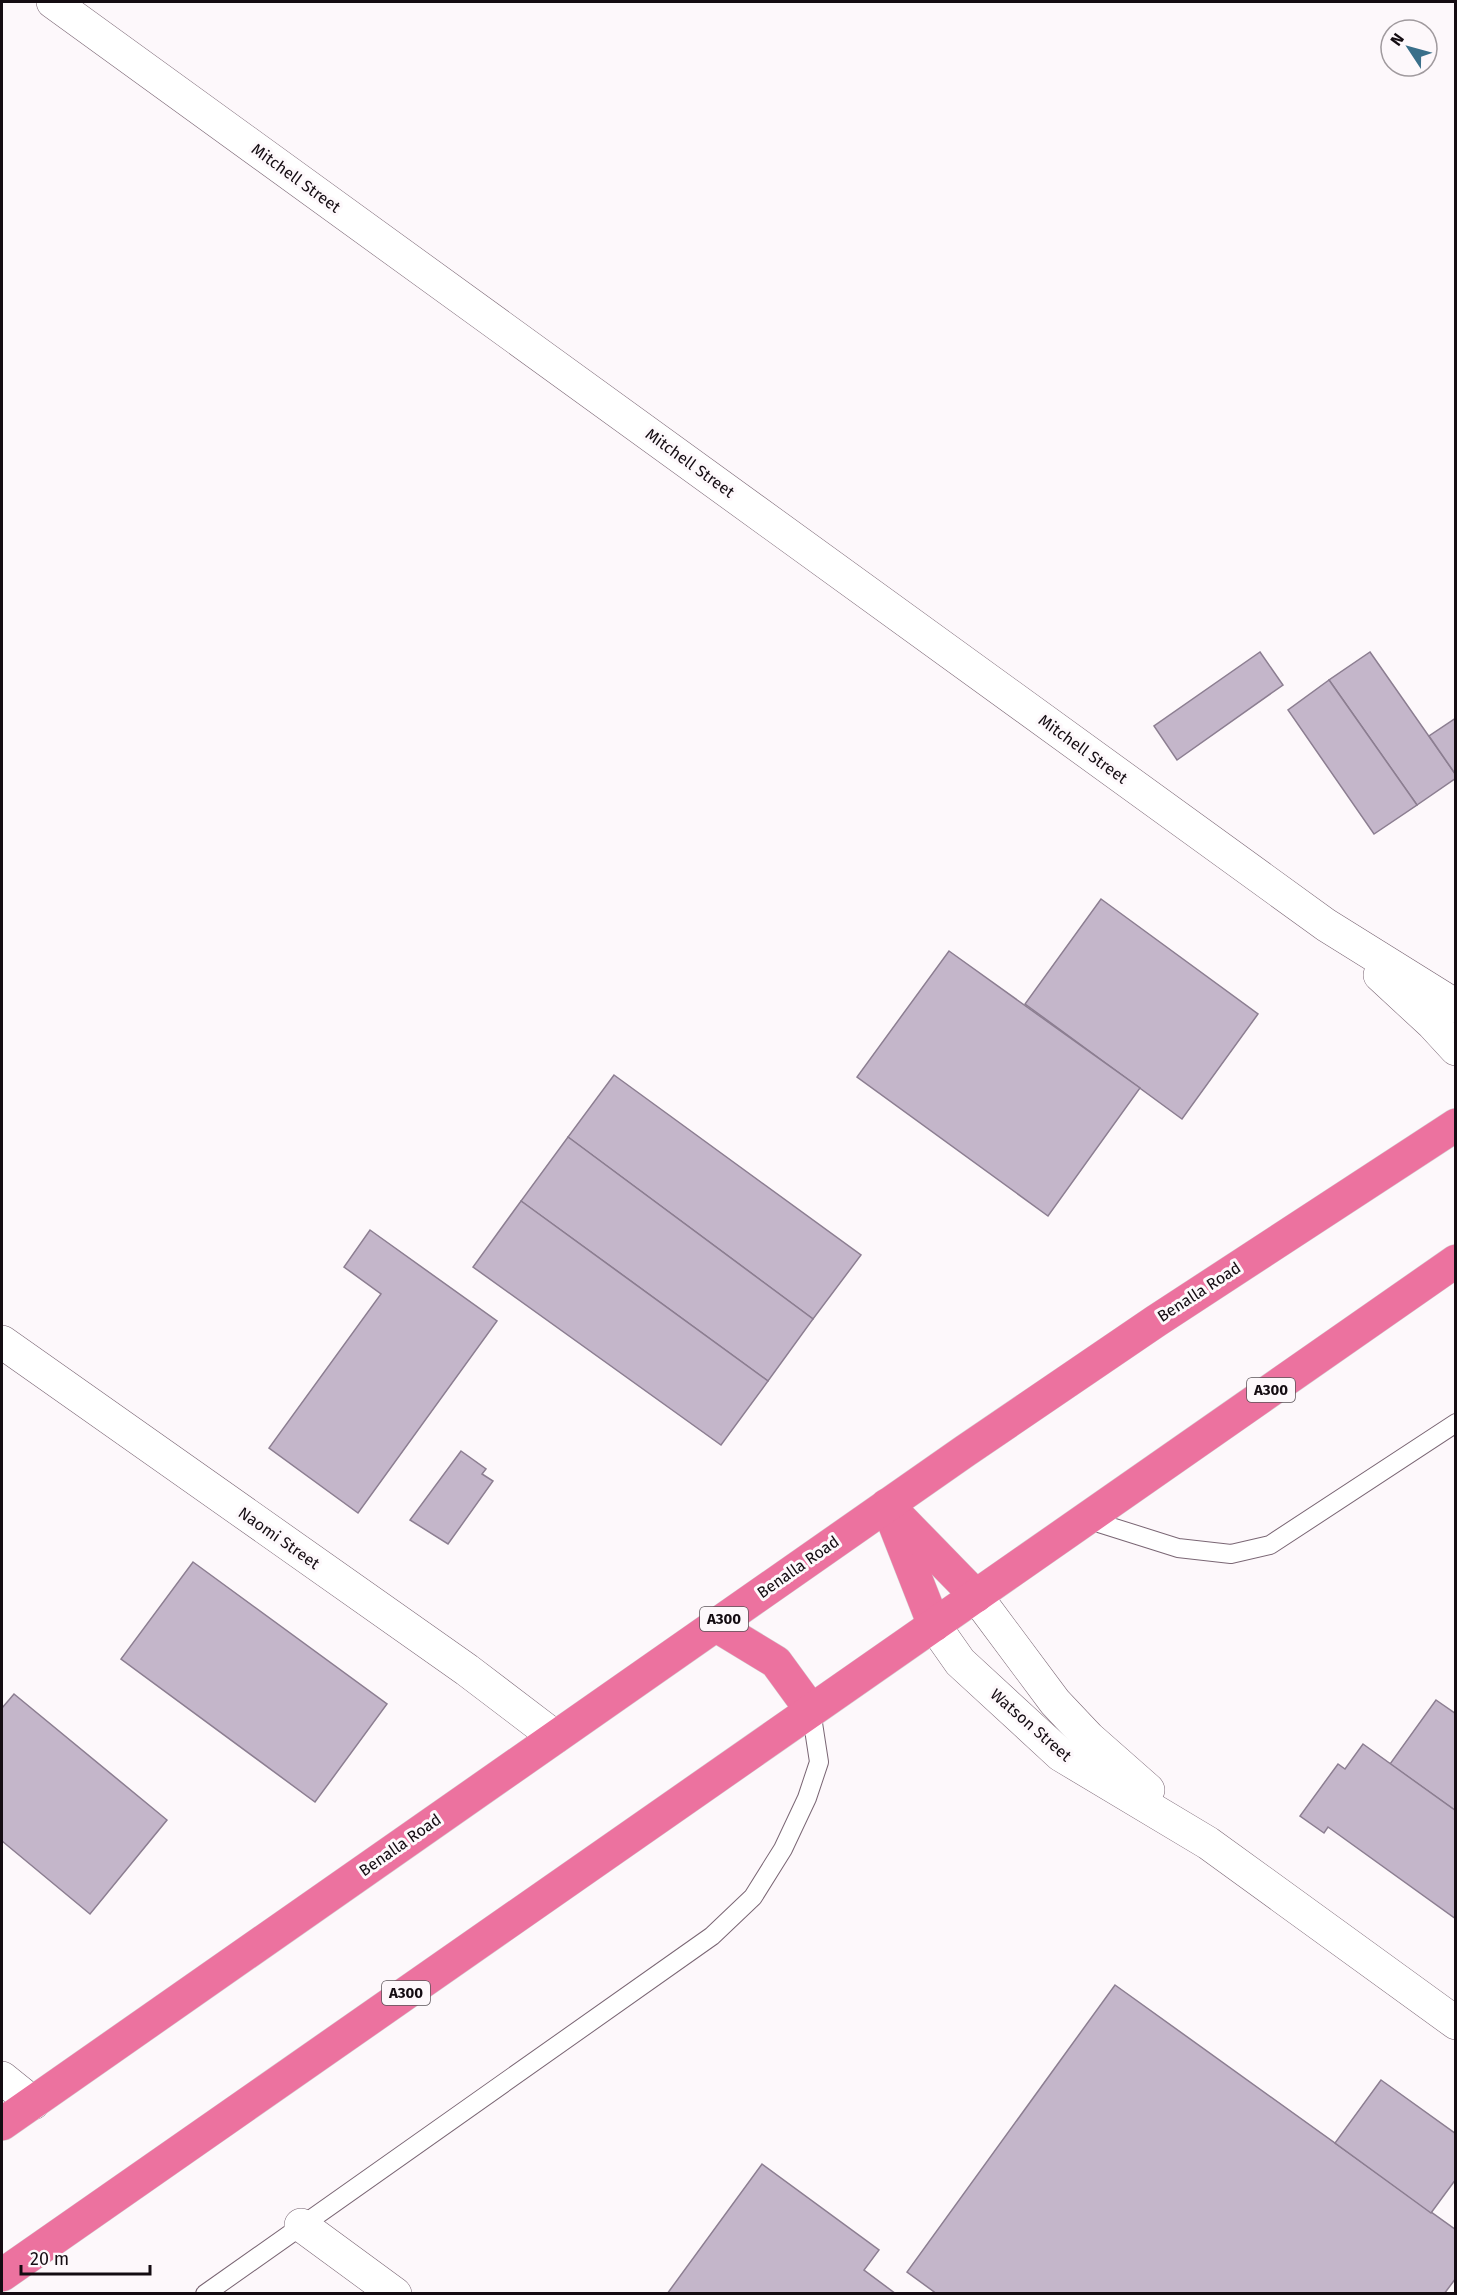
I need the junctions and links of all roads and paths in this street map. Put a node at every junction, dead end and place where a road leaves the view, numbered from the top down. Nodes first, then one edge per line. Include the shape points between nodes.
1 (53, 2) edge
2 (1326, 925) junction
3 (1455, 1006) edge
4 (1455, 1049) edge
5 (1455, 1125) edge
6 (1455, 1260) edge
7 (2, 1342) edge
8 (1455, 1423) edge
9 (887, 1505) junction
10 (1086, 1519) junction
11 (976, 1596) junction
12 (715, 1625) junction
13 (934, 1625) junction
14 (811, 1710) junction
15 (555, 1737) junction
16 (1208, 1843) junction
17 (1455, 2023) edge
18 (2, 2078) edge
19 (33, 2103) junction
20 (2, 2124) edge
21 (301, 2225) junction
22 (2, 2275) edge
23 (205, 2294) edge
24 (395, 2294) edge

1 - 2 street, Mitchell Street
2 - 3 street, Mitchell Street
2 - 4 street, Mitchell Street
5 - 9 highway, Benalla Road / A300 via 1156,1321
6 - 10 highway, A300
7 - 15 street, Naomi Street via 468,1670
8 - 10 lane via 1270,1545 1231,1554 1178,1548
9 - 11 highway
9 - 12 highway, Benalla Road / A300
9 - 13 highway
10 - 11 highway, A300
11 - 13 highway, A300
11 - 16 street, Watson Street via 1062,1709 1089,1738
12 - 14 highway via 776,1662
12 - 15 highway, Benalla Road / A300
13 - 14 highway, A300
13 - 16 street, Watson Street via 960,1662 1061,1755
14 - 21 lane via 819,1762 783,1849 753,1897 712,1936
14 - 22 highway, A300
15 - 19 highway, Benalla Road / A300
16 - 17 street, Watson Street
18 - 19 street
19 - 20 highway, Benalla Road / A300
21 - 23 lane
21 - 24 street

